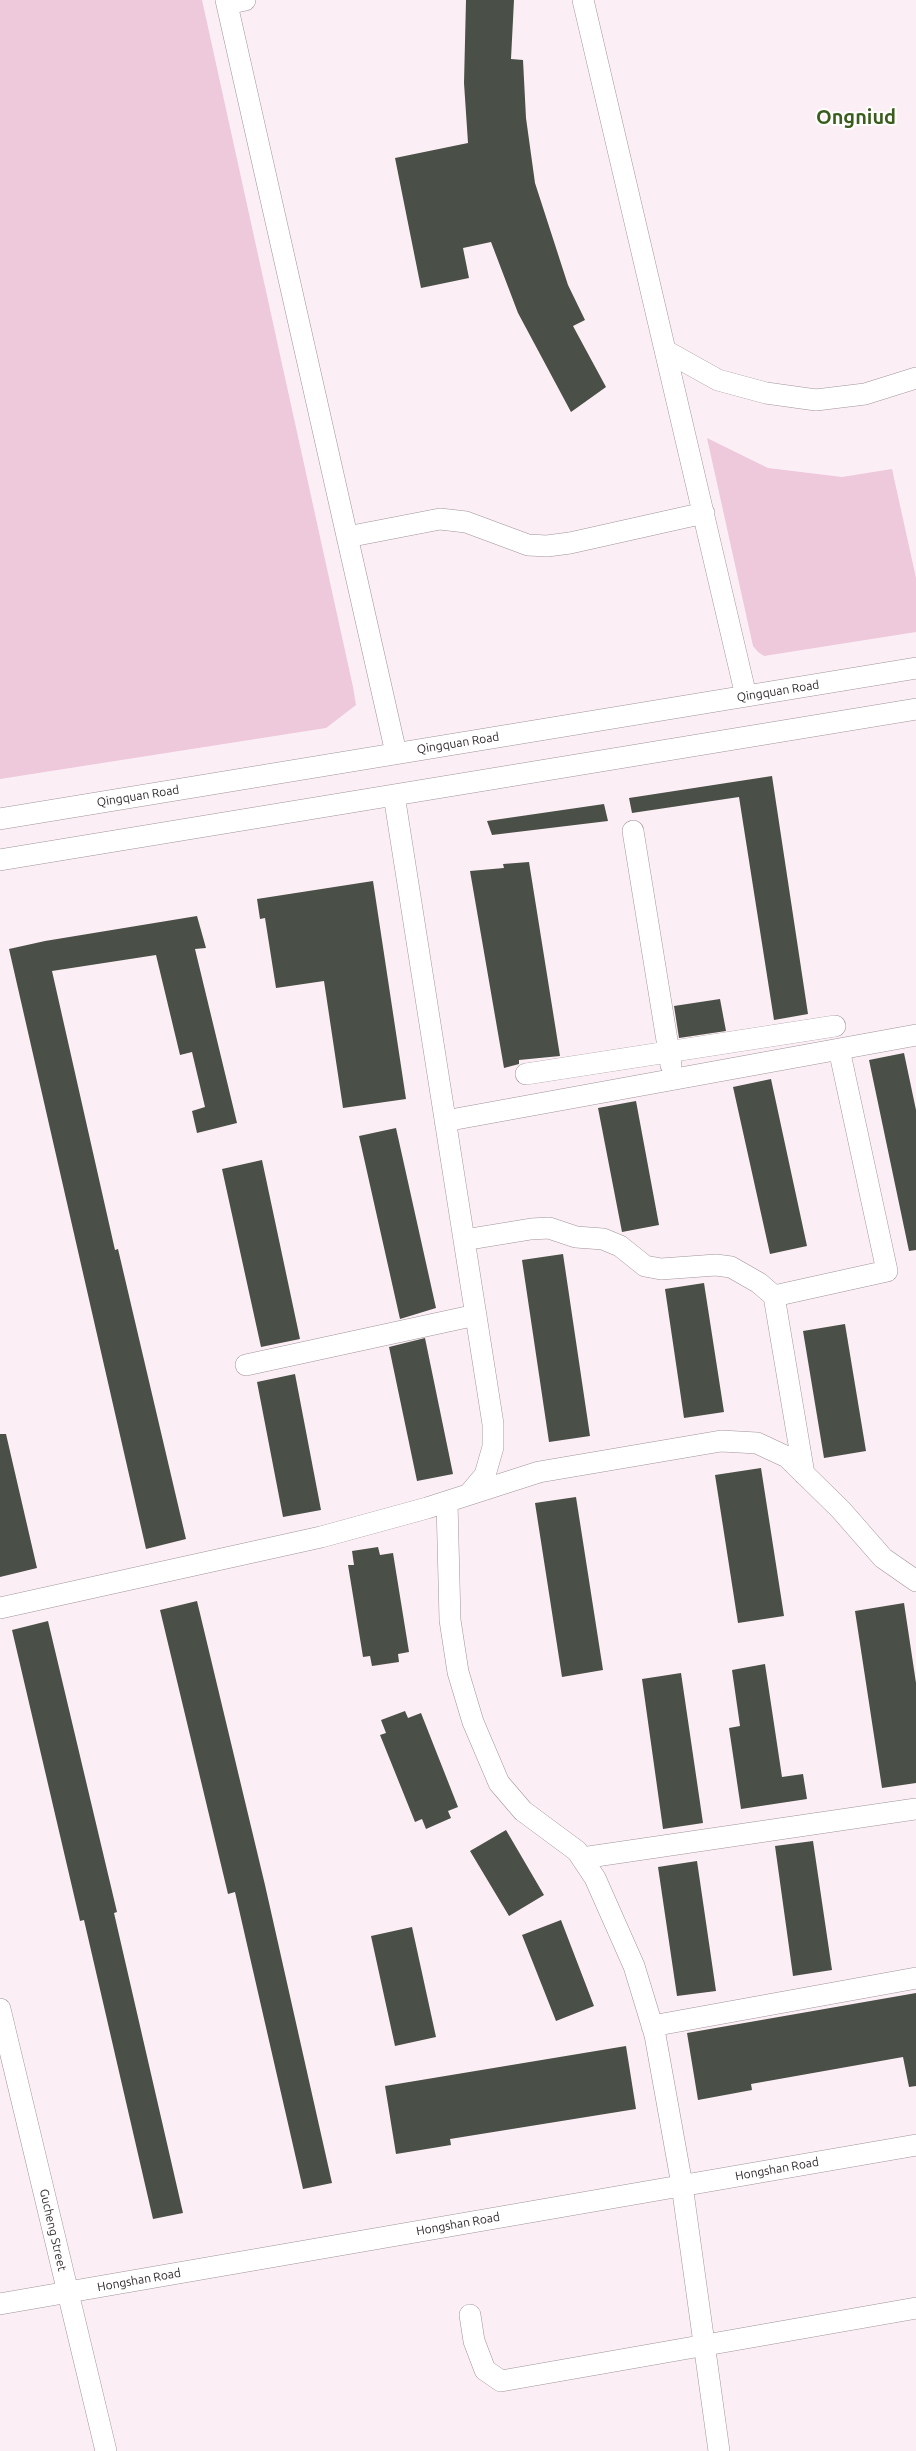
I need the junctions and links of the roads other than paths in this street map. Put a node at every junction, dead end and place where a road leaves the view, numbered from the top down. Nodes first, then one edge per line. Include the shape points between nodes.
1 (583, 0) edge
2 (233, 1) edge
3 (666, 351) junction
4 (916, 378) edge
5 (704, 513) junction
6 (348, 537) junction
7 (916, 668) edge
8 (746, 696) junction
9 (916, 709) edge
10 (396, 753) junction
11 (394, 795) junction
12 (0, 819) edge
13 (633, 831) dead end
14 (0, 860) edge
15 (835, 1026) dead end
16 (916, 1035) edge
17 (839, 1049) junction
18 (670, 1058) junction
19 (526, 1074) dead end
20 (445, 1121) junction
21 (464, 1240) junction
22 (774, 1296) junction
23 (476, 1315) junction
24 (246, 1365) dead end
25 (804, 1474) junction
26 (469, 1494) junction
27 (447, 1502) junction
28 (916, 1581) edge
29 (0, 1608) edge
30 (916, 1809) edge
31 (582, 1858) junction
32 (916, 1978) edge
33 (0, 2008) edge
34 (652, 2026) junction
35 (916, 2145) edge
36 (682, 2185) junction
37 (68, 2292) junction
38 (0, 2304) edge
39 (916, 2308) edge
40 (470, 2315) dead end
41 (704, 2345) junction
42 (106, 2451) edge
43 (719, 2451) edge

1 - 3 street
2 - 6 street
3 - 4 street via 718,380 766,393 816,400 865,394
3 - 5 street
5 - 6 street via 547,546 528,545 466,522 440,519
5 - 8 street
6 - 10 street
7 - 8 street, Qingquan Road
8 - 10 street, Qingquan Road
9 - 11 street
10 - 12 street, Qingquan Road
11 - 14 street
11 - 20 street
13 - 18 street
15 - 18 street
16 - 17 street
17 - 20 street
17 - 22 street via 887,1271
18 - 19 street
20 - 21 street
21 - 22 street via 549,1228 576,1237 603,1239 620,1246 645,1266 661,1269 716,1265 731,1267 759,1283
21 - 23 street
22 - 25 street
23 - 24 street
23 - 26 street via 493,1424 493,1447 485,1475
25 - 26 street via 787,1457 757,1443 721,1441 539,1472
25 - 28 street via 841,1510 883,1558
26 - 27 street
27 - 29 street via 321,1537
27 - 31 street via 450,1620 458,1672 473,1722 500,1783 523,1811 577,1851
30 - 31 street
31 - 34 street via 595,1878 634,1966
32 - 34 street
33 - 37 street, Gucheng Street
34 - 36 street
35 - 36 street, Hongshan Road
36 - 37 street, Hongshan Road
36 - 41 street
37 - 38 street, Hongshan Road
37 - 42 street, Gucheng Street
39 - 41 street
40 - 41 street via 474,2341 486,2370 501,2381
41 - 43 street

